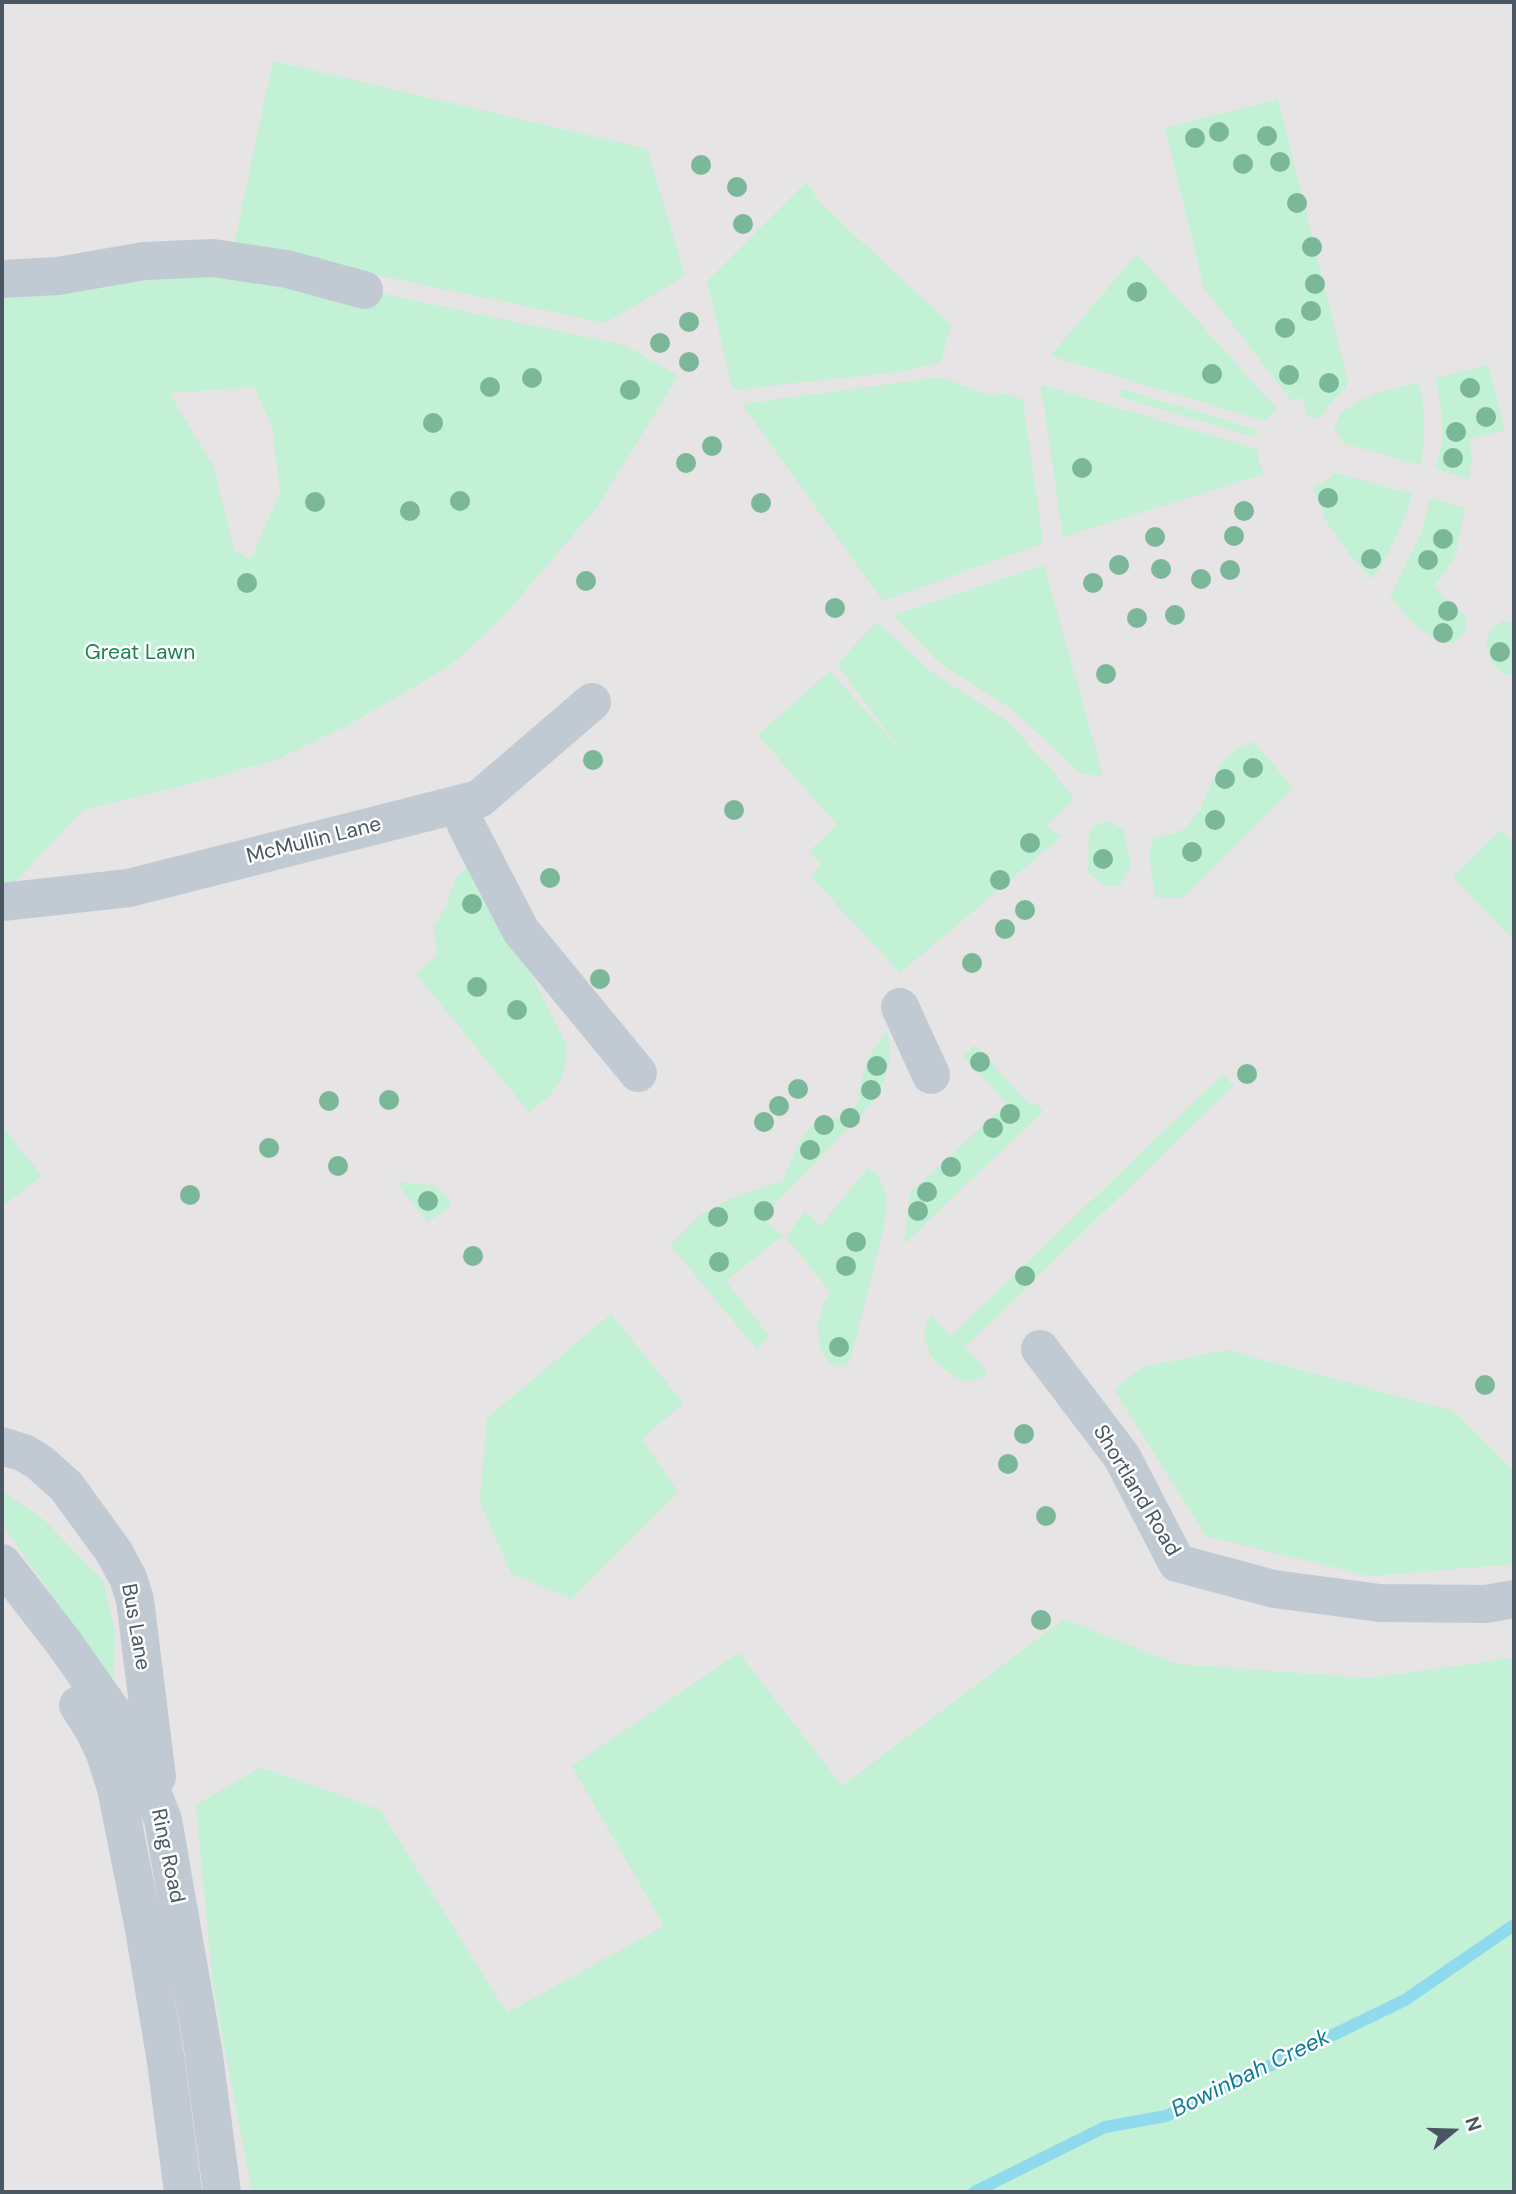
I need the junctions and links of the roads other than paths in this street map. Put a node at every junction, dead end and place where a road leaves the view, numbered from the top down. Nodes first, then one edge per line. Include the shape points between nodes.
1 (2, 279) edge
2 (364, 290) dead end
3 (592, 702) dead end
4 (460, 804) junction
5 (2, 902) edge
6 (900, 1007) dead end
7 (638, 1073) dead end
8 (931, 1075) dead end
9 (1040, 1349) dead end
10 (2, 1446) edge
11 (2, 1563) edge
12 (1514, 1599) edge
13 (2, 1602) edge
14 (163, 1820) junction
15 (219, 2175) edge
16 (172, 2187) edge

1 - 2 street via 58,276 145,261 213,258 287,269
3 - 4 street, McMullin Lane via 479,799
4 - 5 street, McMullin Lane via 129,888
4 - 7 street via 466,825 520,931
6 - 8 street
9 - 12 street, Shortland Road via 1122,1457 1177,1563 1274,1589 1380,1603 1486,1604
10 - 14 street, Bus Lane via 32,1458 66,1486 128,1578 135,1600
11 - 14 street, Ring Road via 114,1714 140,1761
13 - 16 street, Ring Road via 46,1655 92,1727 112,1772 166,2062
14 - 15 street, Ring Road via 203,2049
15 - 16 street

